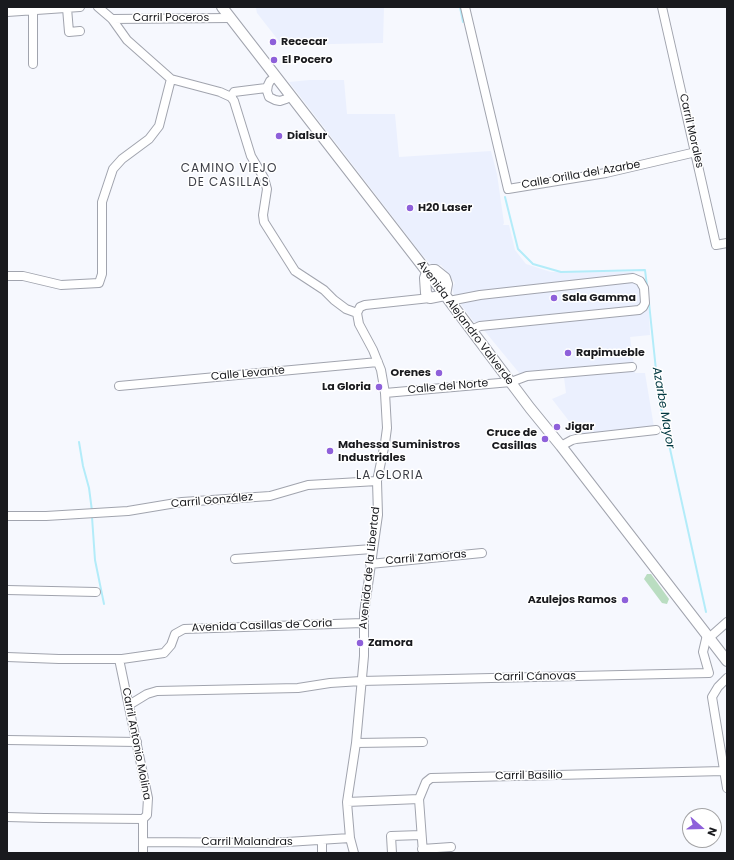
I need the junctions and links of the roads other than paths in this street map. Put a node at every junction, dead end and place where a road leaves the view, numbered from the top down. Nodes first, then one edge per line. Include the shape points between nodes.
1 (80, 7) edge
2 (98, 7) edge
3 (222, 7) edge
4 (465, 7) edge
5 (662, 7) edge
6 (67, 8) edge
7 (34, 10) junction
8 (7, 12) edge
9 (230, 18) junction
10 (112, 19) junction
11 (80, 31) dead end
12 (33, 64) dead end
13 (275, 77) junction
14 (171, 79) junction
15 (266, 88) junction
16 (290, 96) junction
17 (231, 97) junction
18 (696, 152) junction
19 (727, 243) edge
20 (427, 272) junction
21 (7, 276) edge
22 (424, 288) junction
23 (430, 298) junction
24 (447, 298) junction
25 (418, 299) junction
26 (357, 313) junction
27 (471, 330) junction
28 (378, 362) junction
29 (632, 367) dead end
30 (511, 382) junction
31 (119, 386) dead end
32 (386, 393) junction
33 (656, 430) dead end
34 (561, 446) junction
35 (377, 481) junction
36 (7, 516) edge
37 (372, 549) junction
38 (482, 553) dead end
39 (234, 559) dead end
40 (370, 564) junction
41 (7, 590) edge
42 (96, 592) dead end
43 (727, 622) edge
44 (363, 623) junction
45 (708, 637) junction
46 (7, 656) edge
47 (119, 659) junction
48 (727, 661) edge
49 (727, 678) edge
50 (361, 681) junction
51 (727, 684) edge
52 (718, 687) junction
53 (129, 706) junction
54 (7, 740) edge
55 (137, 742) junction
56 (423, 742) dead end
57 (356, 744) junction
58 (724, 771) junction
59 (727, 788) edge
60 (419, 799) junction
61 (347, 802) junction
62 (7, 817) edge
63 (143, 819) junction
64 (422, 835) junction
65 (350, 838) junction
66 (322, 840) junction
67 (144, 842) junction
68 (451, 847) dead end
69 (422, 851) edge
70 (143, 853) edge
71 (322, 853) edge
72 (354, 853) edge
73 (392, 853) edge

1 - 6 street
2 - 10 street
3 - 9 main road, Avenida Alejandro Valverde
4 - 18 street, Calle Orilla del Azarbe via 508,189 606,173
5 - 18 street, Carril Morales
6 - 7 street
6 - 11 street via 68,32
7 - 8 street
7 - 12 street
9 - 10 street, Carril Poceros
9 - 13 main road, Avenida Alejandro Valverde
10 - 14 street via 128,40
13 - 15 street
13 - 16 main road, Avenida Alejandro Valverde
14 - 17 street
14 - 21 street via 159,126 149,139 113,169 102,202 102,274 99,283 61,285 23,276
15 - 16 street via 269,97 276,101 282,101
15 - 17 street via 234,92
16 - 20 main road, Avenida Alejandro Valverde
17 - 26 street via 251,156 264,178 267,189 264,222 295,271 324,290 346,309
18 - 19 street, Carril Morales via 716,245
20 - 22 main road
20 - 24 main road, Avenida Alejandro Valverde
22 - 23 main road
22 - 25 street
23 - 24 main road
23 - 25 street
24 - 27 main road, Avenida Alejandro Valverde
24 - 27 street via 633,278 640,281 644,288 645,303 639,310 480,326
25 - 26 street via 365,305 360,307
26 - 28 street, Avenida de la Libertad
27 - 30 main road, Avenida Alejandro Valverde
28 - 31 street, Calle Levante
28 - 32 street, Avenida de la Libertad
29 - 30 street, Calle del Norte via 527,376
30 - 32 street, Calle del Norte
30 - 34 main road, Avenida Alejandro Valverde
32 - 35 street, Avenida de la Libertad via 387,428
33 - 34 street via 576,439
34 - 45 main road, Avenida Alejandro Valverde
35 - 36 street, Carril González via 308,485 270,496 182,502 128,511
35 - 37 street, Avenida de la Libertad via 378,515
37 - 39 street
37 - 40 street, Avenida de la Libertad
38 - 40 street, Carril Zamoras
40 - 44 street, Avenida de la Libertad
41 - 42 street
43 - 45 street
44 - 47 street, Avenida Casillas de Coria via 184,629 175,634 171,645 164,653
44 - 50 street, Avenida de la Libertad via 364,656
45 - 48 main road, Avenida Alejandro Valverde
45 - 50 street, Carril Cánovas via 703,652 709,673
46 - 47 street, Avenida Casillas de Coria
47 - 53 street, Carril Antonio Molina
49 - 52 street
50 - 53 street, Carril Cánovas via 298,688 157,692 147,694
50 - 57 street, Avenida de la Libertad
51 - 52 street
52 - 58 street via 712,697
53 - 55 street, Carril Antonio Molina
54 - 55 street
55 - 63 street, Carril Antonio Molina via 148,798 147,815
56 - 57 street
57 - 61 street, Avenida de la Libertad
58 - 59 street
58 - 60 street, Carril Basilio via 432,778 426,782
60 - 61 street
60 - 64 street
61 - 65 street, Avenida de la Libertad
62 - 63 street
63 - 67 street, Carril Antonio Molina
64 - 69 street
64 - 73 street via 391,836
65 - 66 street, Carril Malandras
65 - 72 street, Avenida de la Libertad
66 - 67 street, Carril Malandras via 271,843
66 - 71 street
67 - 70 street, Carril Antonio Molina
68 - 69 street

